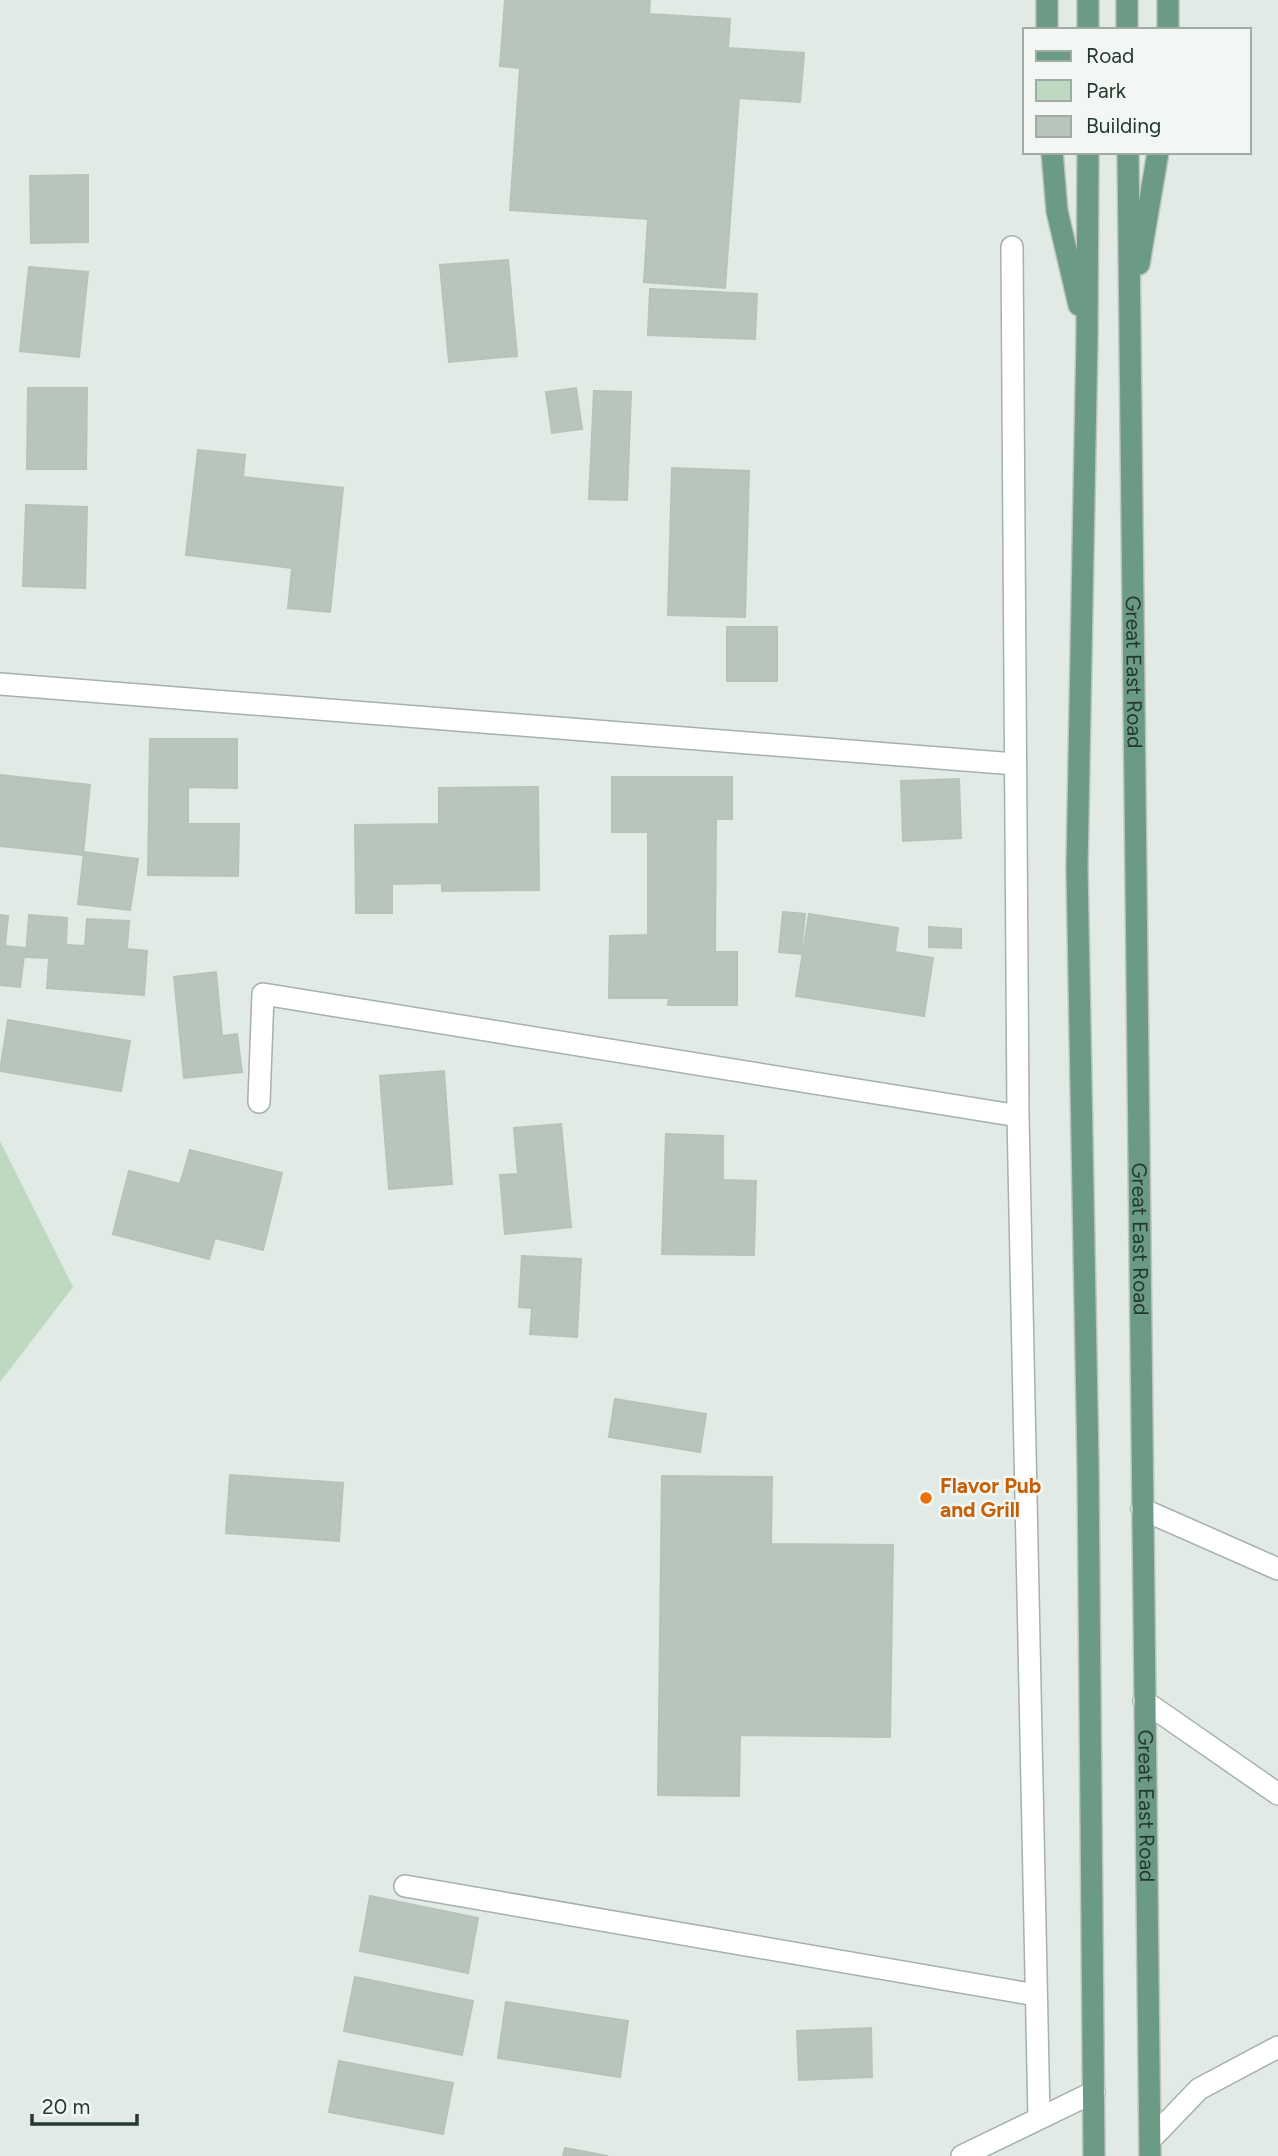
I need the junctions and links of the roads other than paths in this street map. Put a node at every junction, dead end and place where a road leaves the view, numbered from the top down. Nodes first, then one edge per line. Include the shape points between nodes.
1 (1046, 0) edge
2 (1088, 0) edge
3 (1127, 0) edge
4 (1168, 0) edge
5 (1047, 28) edge
6 (1088, 28) edge
7 (1127, 28) edge
8 (1168, 28) edge
9 (1052, 154) edge
10 (1088, 154) edge
11 (1128, 154) edge
12 (1158, 154) edge
13 (1012, 247) dead end
14 (1130, 320) junction
15 (1087, 338) junction
16 (0, 684) edge
17 (1015, 764) junction
18 (259, 1102) dead end
19 (1018, 1116) junction
20 (1142, 1509) junction
21 (1278, 1569) edge
22 (1144, 1701) junction
23 (1278, 1794) edge
24 (405, 1886) dead end
25 (1036, 1995) junction
26 (1278, 2047) edge
27 (1094, 2092) junction
28 (1038, 2118) junction
29 (1150, 2148) edge
30 (962, 2156) edge
31 (1094, 2156) edge

1 - 5 main road
2 - 6 main road
3 - 7 main road
4 - 8 main road
9 - 15 main road via 1057,211
10 - 15 main road
11 - 14 main road, Great East Road
12 - 14 main road, Great East Road
13 - 17 street
14 - 20 main road, Great East Road
15 - 27 main road via 1077,868
16 - 17 street
17 - 19 street
18 - 19 street via 263,994
19 - 25 street
20 - 21 street
20 - 22 main road, Great East Road
22 - 23 street
22 - 29 main road, Great East Road
24 - 25 street
25 - 28 street
26 - 29 street via 1199,2089
27 - 28 street
27 - 31 main road
28 - 30 street

